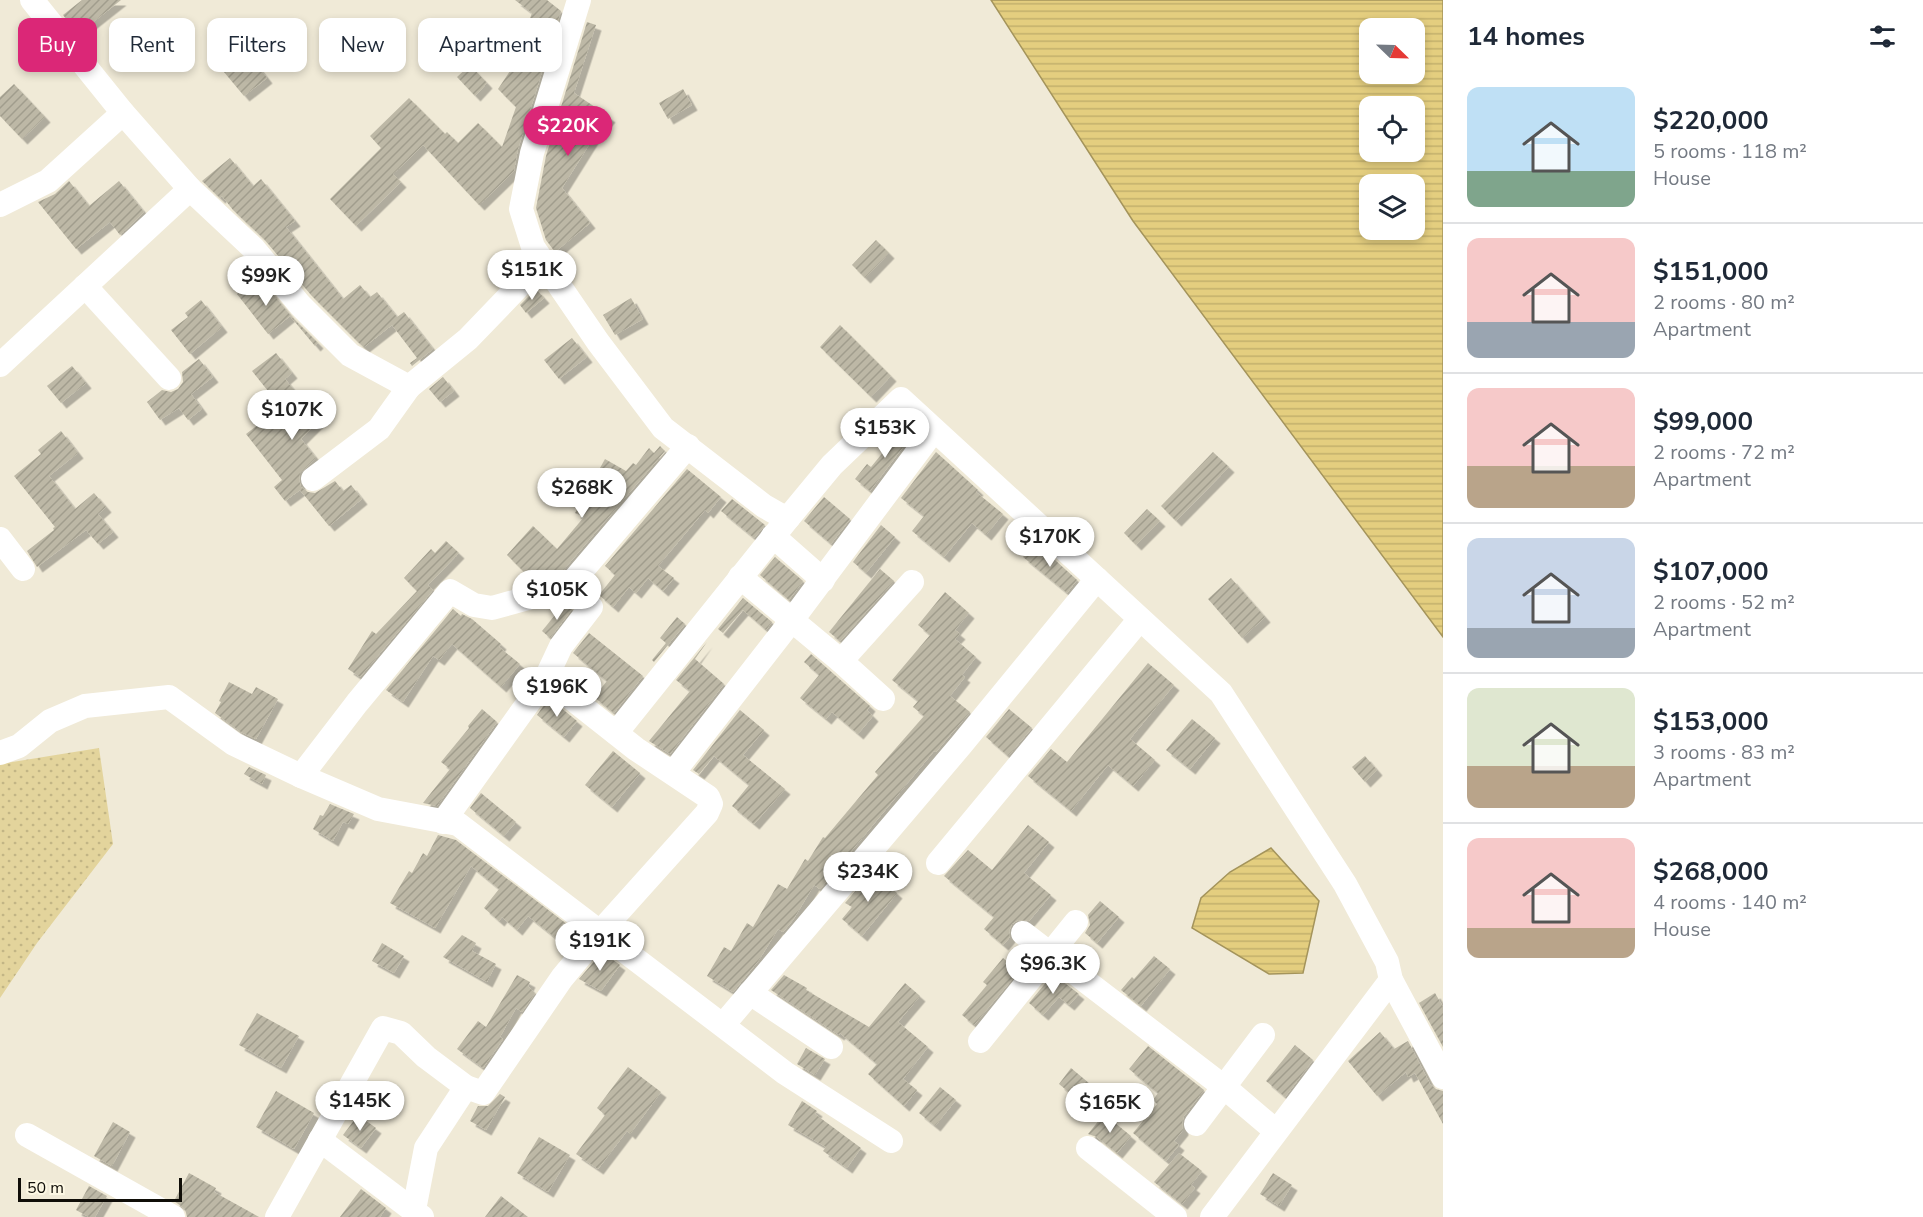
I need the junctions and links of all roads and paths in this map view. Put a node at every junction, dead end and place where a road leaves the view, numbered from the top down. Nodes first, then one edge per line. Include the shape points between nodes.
1 (32, 0) edge
2 (579, 0) edge
3 (123, 112) junction
4 (190, 189) junction
5 (0, 205) edge
6 (543, 261) junction
7 (85, 286) junction
8 (0, 365) edge
9 (169, 378) dead end
10 (409, 387) junction
11 (934, 430) junction
12 (688, 446) junction
13 (313, 479) dead end
14 (789, 517) junction
15 (773, 536) junction
16 (0, 539) edge
17 (23, 569) dead end
18 (740, 577) junction
19 (1097, 579) junction
20 (823, 580) junction
21 (912, 582) dead end
22 (568, 587) junction
23 (1140, 619) junction
24 (792, 620) junction
25 (841, 661) junction
26 (546, 678) junction
27 (883, 699) dead end
28 (616, 733) junction
29 (0, 753) edge
30 (673, 773) junction
31 (301, 776) junction
32 (443, 822) junction
33 (938, 863) dead end
34 (1076, 922) dead end
35 (601, 931) junction
36 (1023, 933) dead end
37 (1051, 955) junction
38 (1391, 980) junction
39 (750, 993) junction
40 (723, 1025) junction
41 (1263, 1035) dead end
42 (980, 1041) dead end
43 (831, 1047) dead end
44 (1443, 1077) edge
45 (466, 1087) junction
46 (1224, 1087) junction
47 (1196, 1124) dead end
48 (1276, 1131) junction
49 (27, 1135) dead end
50 (320, 1140) junction
51 (891, 1141) dead end
52 (1088, 1148) dead end
53 (418, 1214) edge
54 (173, 1217) edge
55 (277, 1217) edge
56 (1175, 1217) edge
57 (1212, 1217) edge

1 - 3 street
2 - 6 street via 532,153 520,209 533,247
3 - 4 street
3 - 5 street via 48,181
4 - 7 street
4 - 10 street via 254,249 300,305 350,355
6 - 10 street via 468,339
6 - 12 street via 663,428
7 - 8 street
7 - 9 street
10 - 13 street via 379,429
11 - 14 street via 901,399 832,465
11 - 19 street
11 - 20 street
12 - 14 street via 764,507
12 - 22 street
14 - 15 street
15 - 18 street
15 - 20 street
16 - 17 street
18 - 24 street
18 - 28 street
19 - 23 street
19 - 39 street
20 - 24 street
21 - 25 street
22 - 26 street via 591,607 561,646
22 - 31 street via 492,608 474,605 450,591
23 - 33 street
23 - 38 street via 1221,693 1345,884 1387,962
24 - 25 street
24 - 30 street
25 - 27 street
26 - 28 street
26 - 32 street
28 - 30 street
29 - 31 street via 19,746 50,721 85,706 169,697 234,744
30 - 35 street via 708,798 711,804 707,813
31 - 32 street via 378,810
32 - 35 street via 458,824
34 - 37 street
35 - 40 street
35 - 45 street via 562,978 483,1093
36 - 37 street
37 - 42 street
37 - 46 street
38 - 44 street
38 - 48 street
39 - 40 street
39 - 43 street
40 - 51 street via 785,1073
41 - 46 street
45 - 50 street via 401,1033 383,1028
45 - 53 street via 426,1148
46 - 47 street
46 - 48 street
48 - 57 street
49 - 54 street
50 - 53 street
50 - 55 street
52 - 56 street

